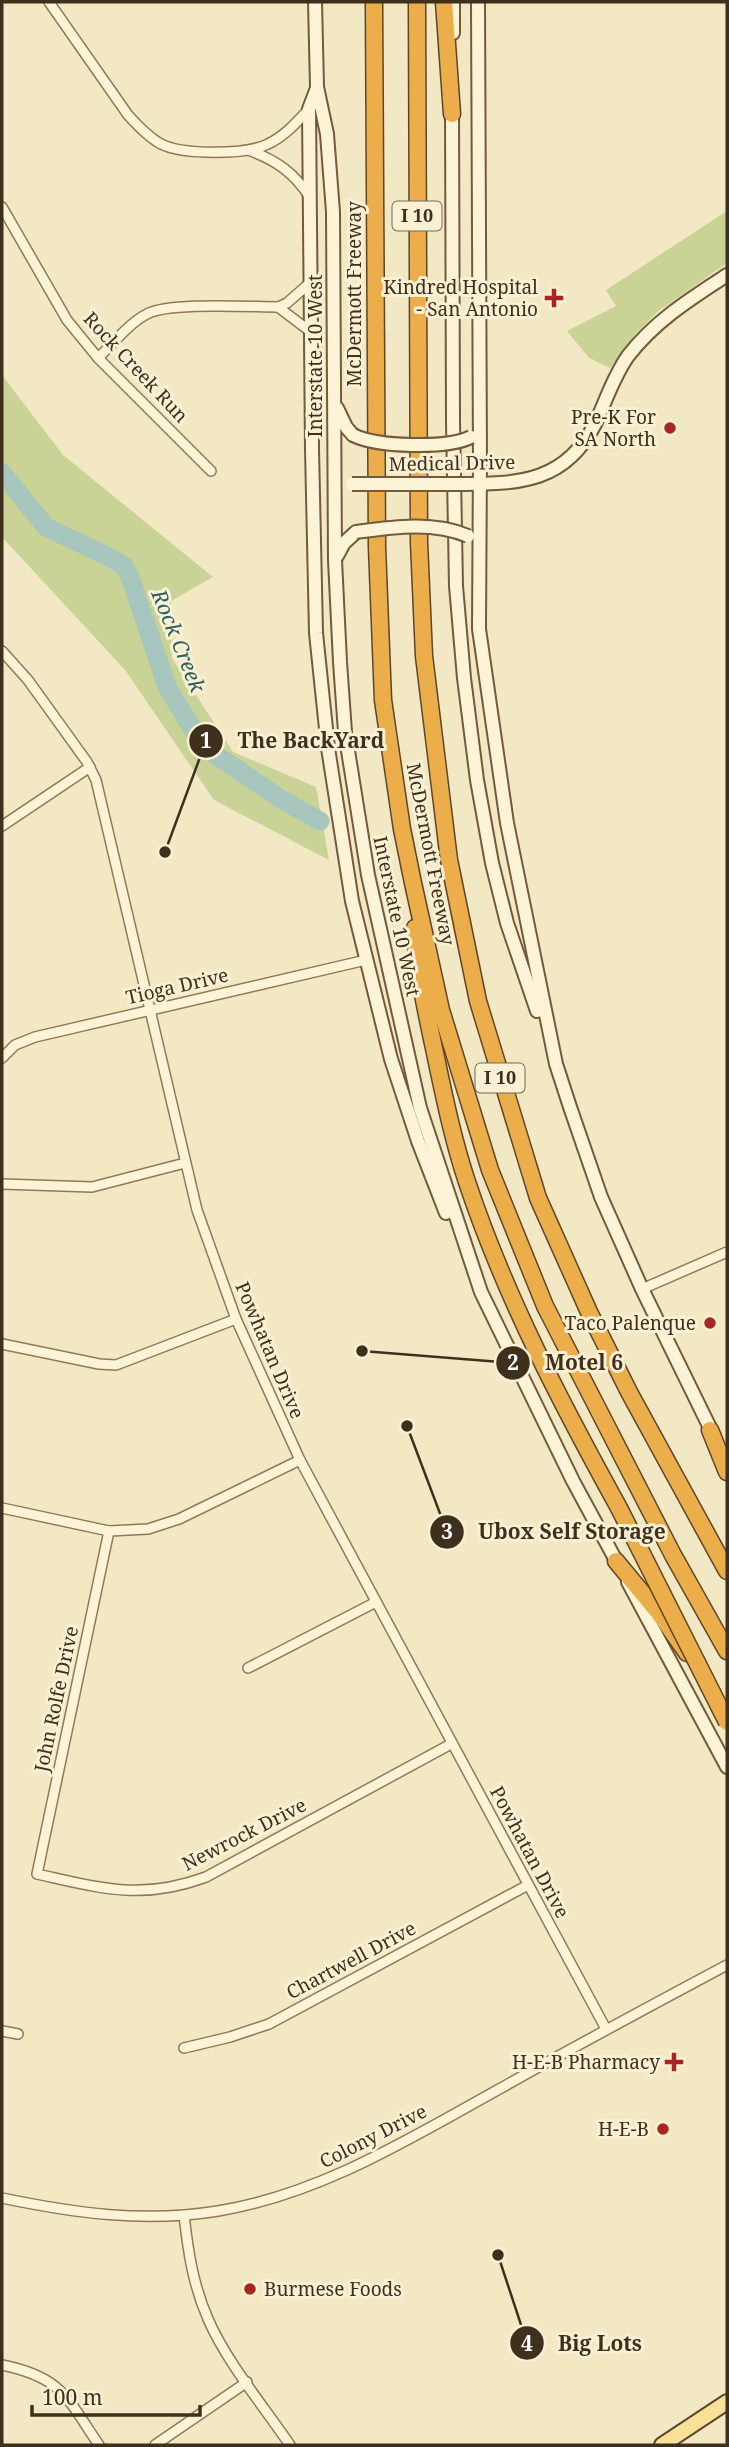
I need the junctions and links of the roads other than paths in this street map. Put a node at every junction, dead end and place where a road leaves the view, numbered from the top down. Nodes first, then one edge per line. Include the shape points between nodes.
1 (49, 2) edge
2 (315, 2) edge
3 (374, 2) edge
4 (417, 2) edge
5 (443, 2) edge
6 (453, 2) edge
7 (478, 2) edge
8 (317, 87) junction
9 (309, 109) junction
10 (452, 114) junction
11 (251, 151) junction
12 (310, 197) junction
13 (2, 206) edge
14 (727, 275) edge
15 (311, 282) junction
16 (278, 307) junction
17 (311, 332) junction
18 (98, 358) junction
19 (335, 405) junction
20 (480, 418) junction
21 (211, 471) dead end
22 (334, 483) junction
23 (481, 484) junction
24 (335, 560) junction
25 (480, 561) junction
26 (2, 651) edge
27 (90, 767) junction
28 (2, 826) edge
29 (413, 883) junction
30 (366, 960) junction
31 (151, 1010) junction
32 (2, 1058) edge
33 (555, 1064) junction
34 (186, 1163) junction
35 (2, 1184) edge
36 (727, 1252) edge
37 (642, 1289) junction
38 (481, 1292) junction
39 (236, 1319) junction
40 (2, 1344) edge
41 (710, 1430) junction
42 (300, 1460) junction
43 (727, 1461) edge
44 (727, 1472) edge
45 (2, 1508) edge
46 (108, 1531) junction
47 (616, 1560) junction
48 (727, 1571) edge
49 (376, 1602) junction
50 (727, 1651) edge
51 (248, 1668) dead end
52 (727, 1710) edge
53 (727, 1721) edge
54 (451, 1744) junction
55 (727, 1767) edge
56 (37, 1874) joint
57 (528, 1885) junction
58 (727, 1965) edge
59 (606, 2029) junction
60 (2, 2031) edge
61 (18, 2034) dead end
62 (184, 2048) dead end
63 (2, 2198) edge
64 (184, 2215) junction
65 (2, 2365) edge
66 (247, 2382) junction
67 (727, 2402) edge
68 (99, 2445) edge
69 (155, 2445) edge
70 (290, 2445) edge
71 (662, 2445) edge

1 - 11 street via 138,127 173,149
2 - 8 main road, Interstate 10 West
3 - 29 highway, McDermott Freeway / I 10 via 377,547 383,700
4 - 48 highway, McDermott Freeway / I 10 via 419,542 424,656 449,860 478,1001 538,1198 623,1381
5 - 10 highway
6 - 10 main road
7 - 20 main road
8 - 9 main road
8 - 19 main road, Interstate 10 West via 327,134 333,212
9 - 11 street via 281,136
9 - 12 main road
10 - 33 main road via 456,586 464,678 492,863 507,923
11 - 12 street via 284,167
12 - 15 main road
13 - 18 street, Rock Creek Run via 67,320
14 - 23 main road, Medical Drive via 669,313 645,336 626,359 576,453 534,479
15 - 16 street
15 - 17 main road
16 - 17 street
16 - 18 street via 155,310
17 - 30 main road via 316,633 335,800
18 - 21 street, Rock Creek Run
19 - 20 main road, bridge via 353,435 395,444 462,441 471,437
19 - 22 main road, Interstate 10 West
20 - 23 main road
22 - 23 main road, Medical Drive, bridge
22 - 24 main road, Interstate 10 West
23 - 25 main road
24 - 25 main road, bridge via 356,532 445,528 468,536
24 - 38 main road, Interstate 10 West via 345,732 368,875 419,1108
25 - 33 main road via 479,629 501,786
26 - 27 street, Powhatan Drive
27 - 28 street
27 - 31 street, Powhatan Drive
29 - 50 highway, McDermott Freeway / I 10 via 441,1010 490,1170 545,1306
29 - 53 highway, bridge via 417,967 467,1181 521,1320
30 - 31 street, Tioga Drive
30 - 38 main road via 418,1141
31 - 32 street, Tioga Drive via 28,1039 12,1046
31 - 34 street, Powhatan Drive
33 - 37 main road via 601,1197
34 - 35 street via 92,1186
34 - 39 street, Powhatan Drive via 197,1210
36 - 37 street
37 - 41 main road
38 - 47 main road, Interstate 10 West
39 - 40 street via 116,1365
39 - 42 street, Powhatan Drive
41 - 43 main road
41 - 44 highway
42 - 46 street via 160,1526
42 - 49 street, Powhatan Drive
45 - 46 street
46 - 56 street, John Rolfe Drive
47 - 52 highway
47 - 55 main road, Interstate 10 West
49 - 51 street
49 - 54 street, Powhatan Drive
54 - 56 street, Newrock Drive via 188,1884 132,1892
54 - 57 street, Powhatan Drive
57 - 59 street, Powhatan Drive
57 - 62 street, Chartwell Drive via 269,2024
58 - 59 street, Colony Drive
59 - 64 street, Colony Drive via 347,2171 270,2199
60 - 61 street
63 - 64 street, Colony Drive via 112,2216
64 - 66 street via 190,2265 208,2320
65 - 68 street via 50,2381
66 - 69 street
66 - 70 street
67 - 71 main road

